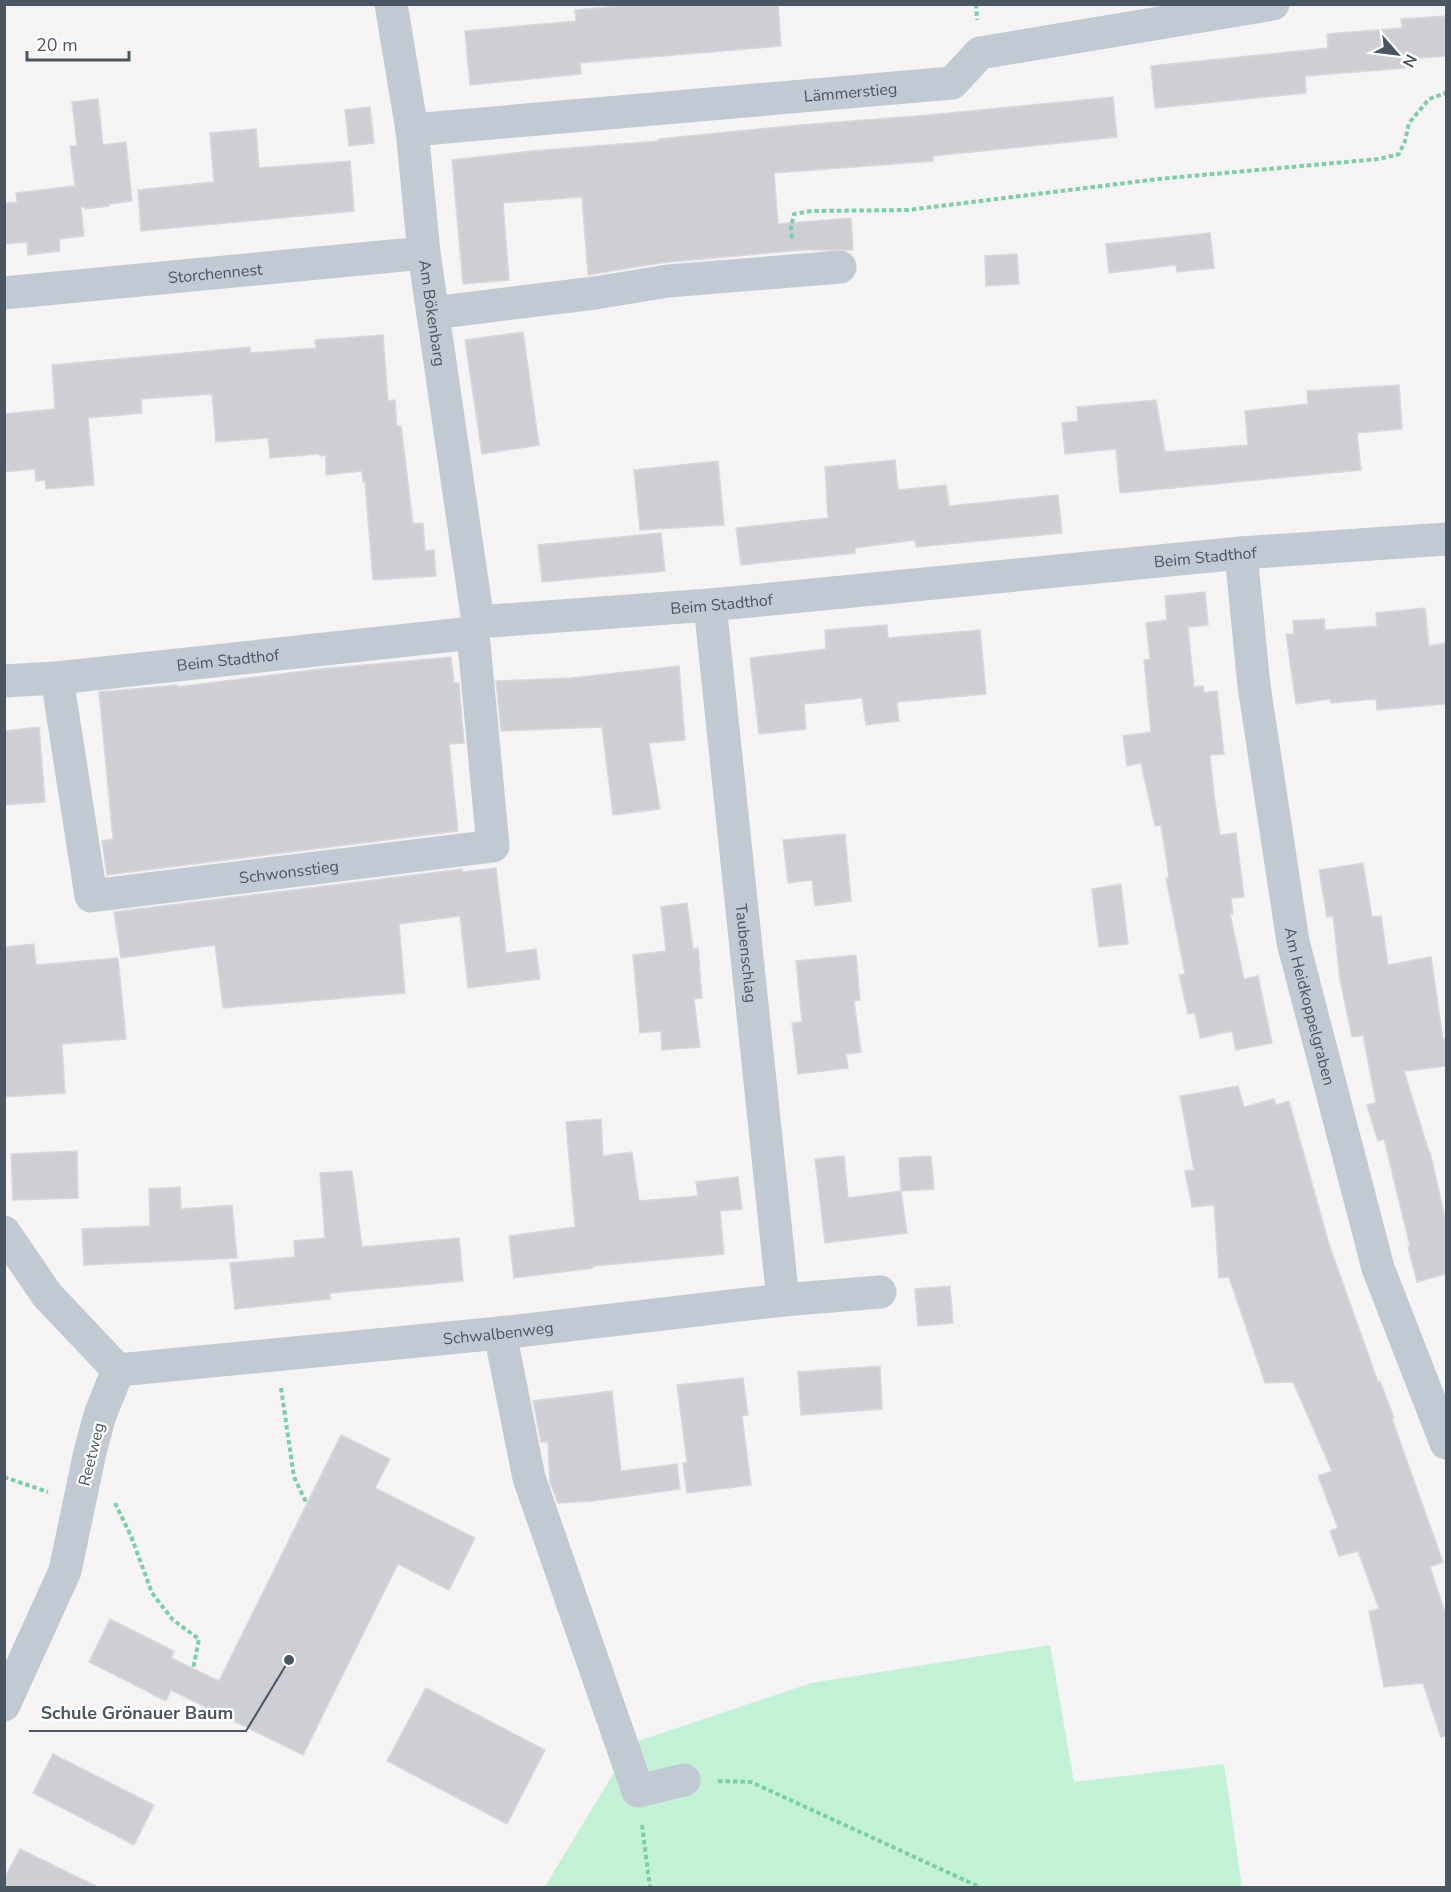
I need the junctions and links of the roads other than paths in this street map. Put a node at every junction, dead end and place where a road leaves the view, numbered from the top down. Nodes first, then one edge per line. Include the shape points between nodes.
1 (391, 4) edge
2 (1273, 4) edge
3 (412, 130) junction
4 (424, 253) junction
5 (840, 267) dead end
6 (4, 293) edge
7 (433, 313) junction
8 (1446, 539) edge
9 (1241, 554) junction
10 (710, 605) junction
11 (476, 627) junction
12 (57, 678) junction
13 (4, 681) edge
14 (4, 1232) edge
15 (880, 1292) dead end
16 (783, 1300) junction
17 (500, 1333) junction
18 (118, 1370) junction
19 (1446, 1443) edge
20 (4, 1705) edge
21 (684, 1780) road end

1 - 3 street, Am Bökenbarg
2 - 3 street, Lämmerstieg via 980,53 952,82
3 - 4 street, Am Bökenbarg
4 - 6 street, Storchennest
4 - 7 street, Am Bökenbarg
5 - 7 street via 668,281
7 - 11 street, Am Bökenbarg
8 - 9 street, Beim Stadthof
9 - 10 street, Beim Stadthof
9 - 19 street, Am Heidkoppelgraben via 1254,686 1293,942 1378,1268
10 - 11 street, Beim Stadthof
10 - 16 street, Taubenschlag
11 - 12 street, Beim Stadthof
11 - 12 street, Schwonsstieg via 493,846 91,896
12 - 13 street, Beim Stadthof
14 - 18 street via 47,1294
15 - 16 street, Schwalbenweg
16 - 17 street, Schwalbenweg
17 - 18 street, Schwalbenweg
17 - 21 street via 529,1478 638,1791
18 - 20 street, Reetweg via 90,1452 65,1571

